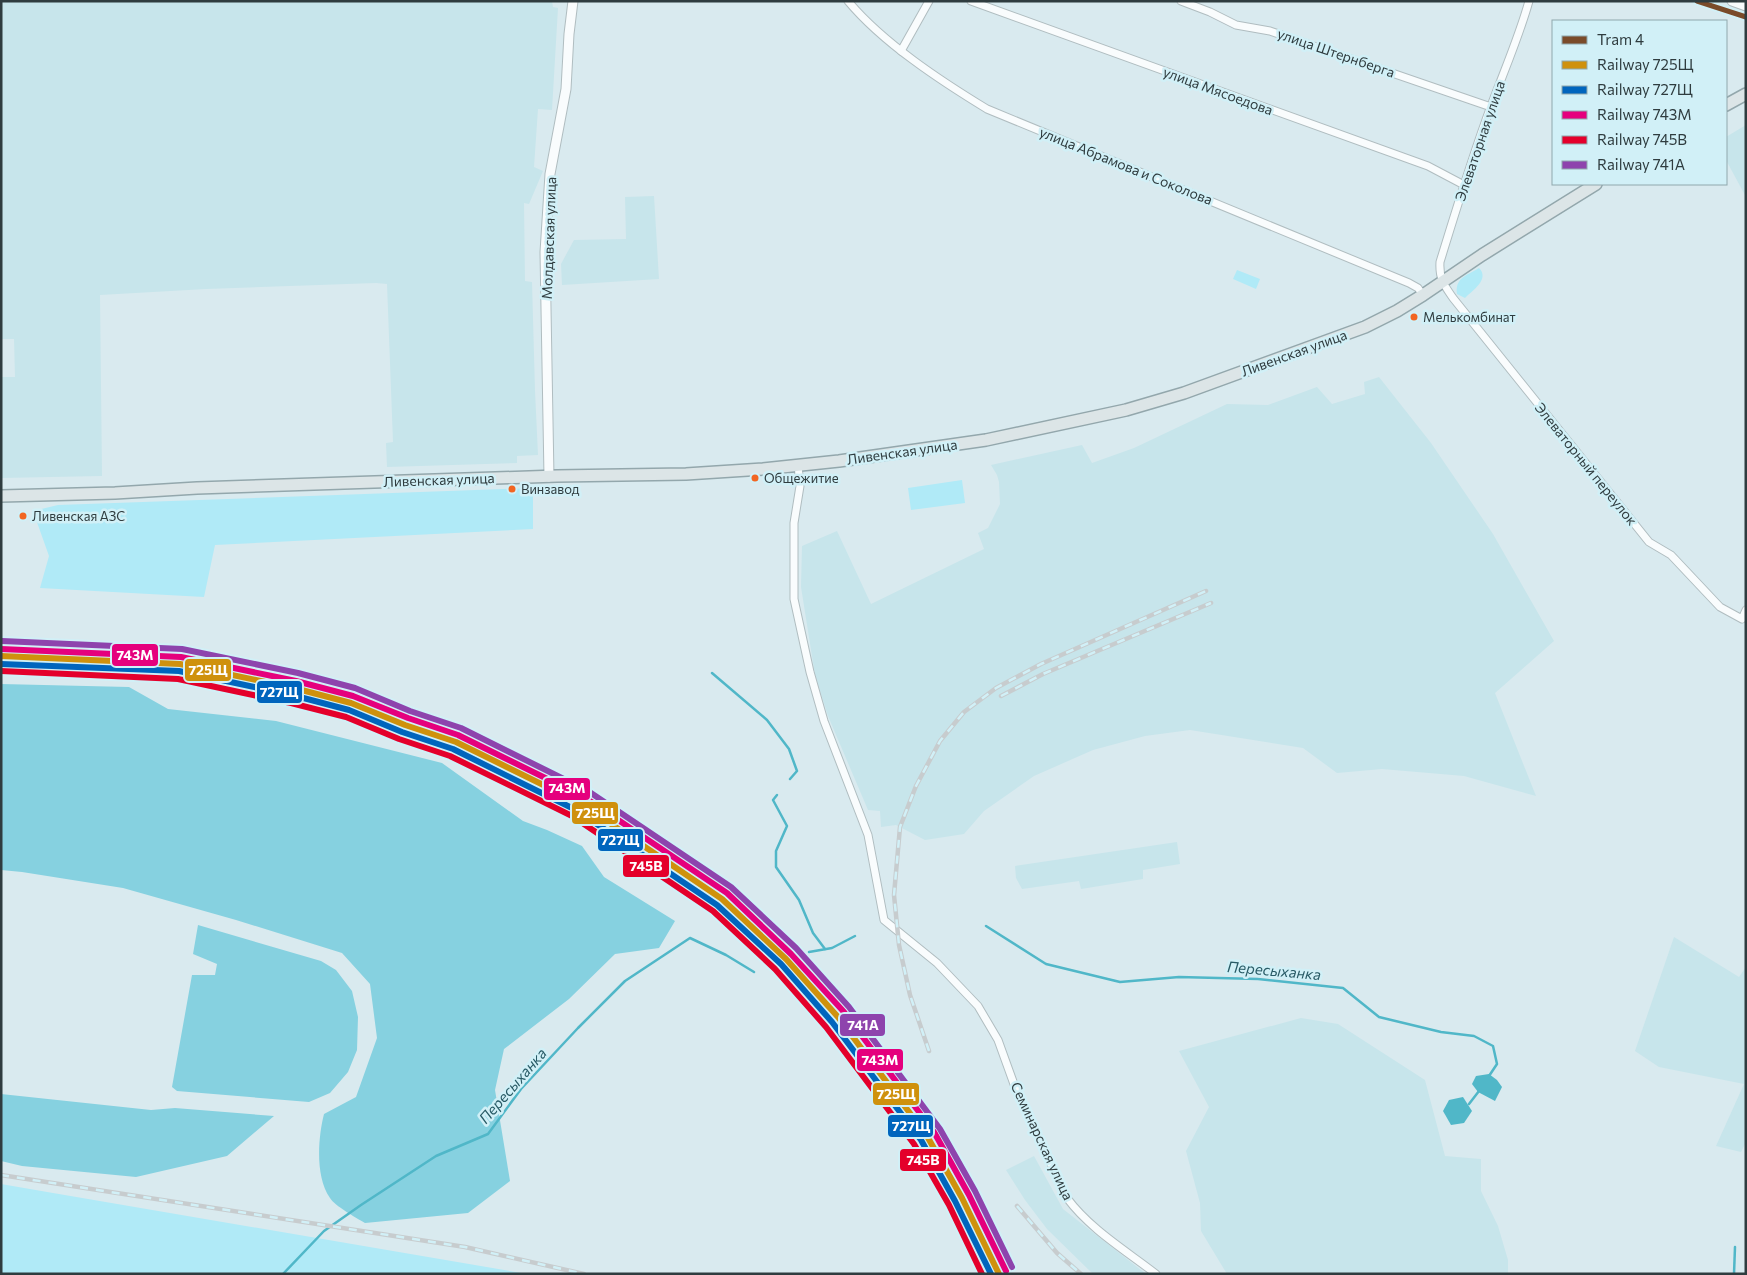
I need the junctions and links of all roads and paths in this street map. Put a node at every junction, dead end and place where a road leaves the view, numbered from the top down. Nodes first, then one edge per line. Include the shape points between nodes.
1 (573, 1) edge
2 (848, 1) edge
3 (929, 1) edge
4 (971, 1) edge
5 (1181, 1) edge
6 (1529, 1) edge
7 (1732, 1) edge
8 (1746, 6) edge
9 (901, 51) junction
10 (1746, 94) edge
11 (1727, 104) edge
12 (1491, 106) junction
13 (1464, 185) junction
14 (1594, 185) edge
15 (1442, 282) junction
16 (1423, 295) junction
17 (798, 465) junction
18 (549, 476) junction
19 (1, 496) edge
20 (1746, 610) edge
21 (1156, 1274) edge

1 - 18 street, Молдавская улица via 566,89 550,174 545,252
2 - 9 street, улица Абрамова и Соколова
3 - 9 street
4 - 13 street, улица Мясоедова via 1428,166
5 - 12 street, улица Штернберга via 1236,25 1270,31
6 - 12 street, Элеваторная улица via 1522,28
7 - 8 street
9 - 16 street, улица Абрамова и Соколова via 987,109 1409,282
10 - 11 main road
12 - 13 street, Элеваторная улица
13 - 15 street, Элеваторная улица via 1440,262
14 - 15 main road, Ливенская улица
15 - 16 main road, Ливенская улица
15 - 20 street, Элеваторный переулок via 1649,542 1671,555 1720,607 1742,619
16 - 17 main road, Ливенская улица via 1365,327 1184,394 1126,410 986,440
17 - 18 main road, Ливенская улица via 686,474
17 - 21 street, Семинарская улица via 800,486 794,523 794,599 824,720 868,835 884,920 937,964 978,1006 998,1040 1014,1087 1067,1198 1078,1213
18 - 19 main road, Ливенская улица

